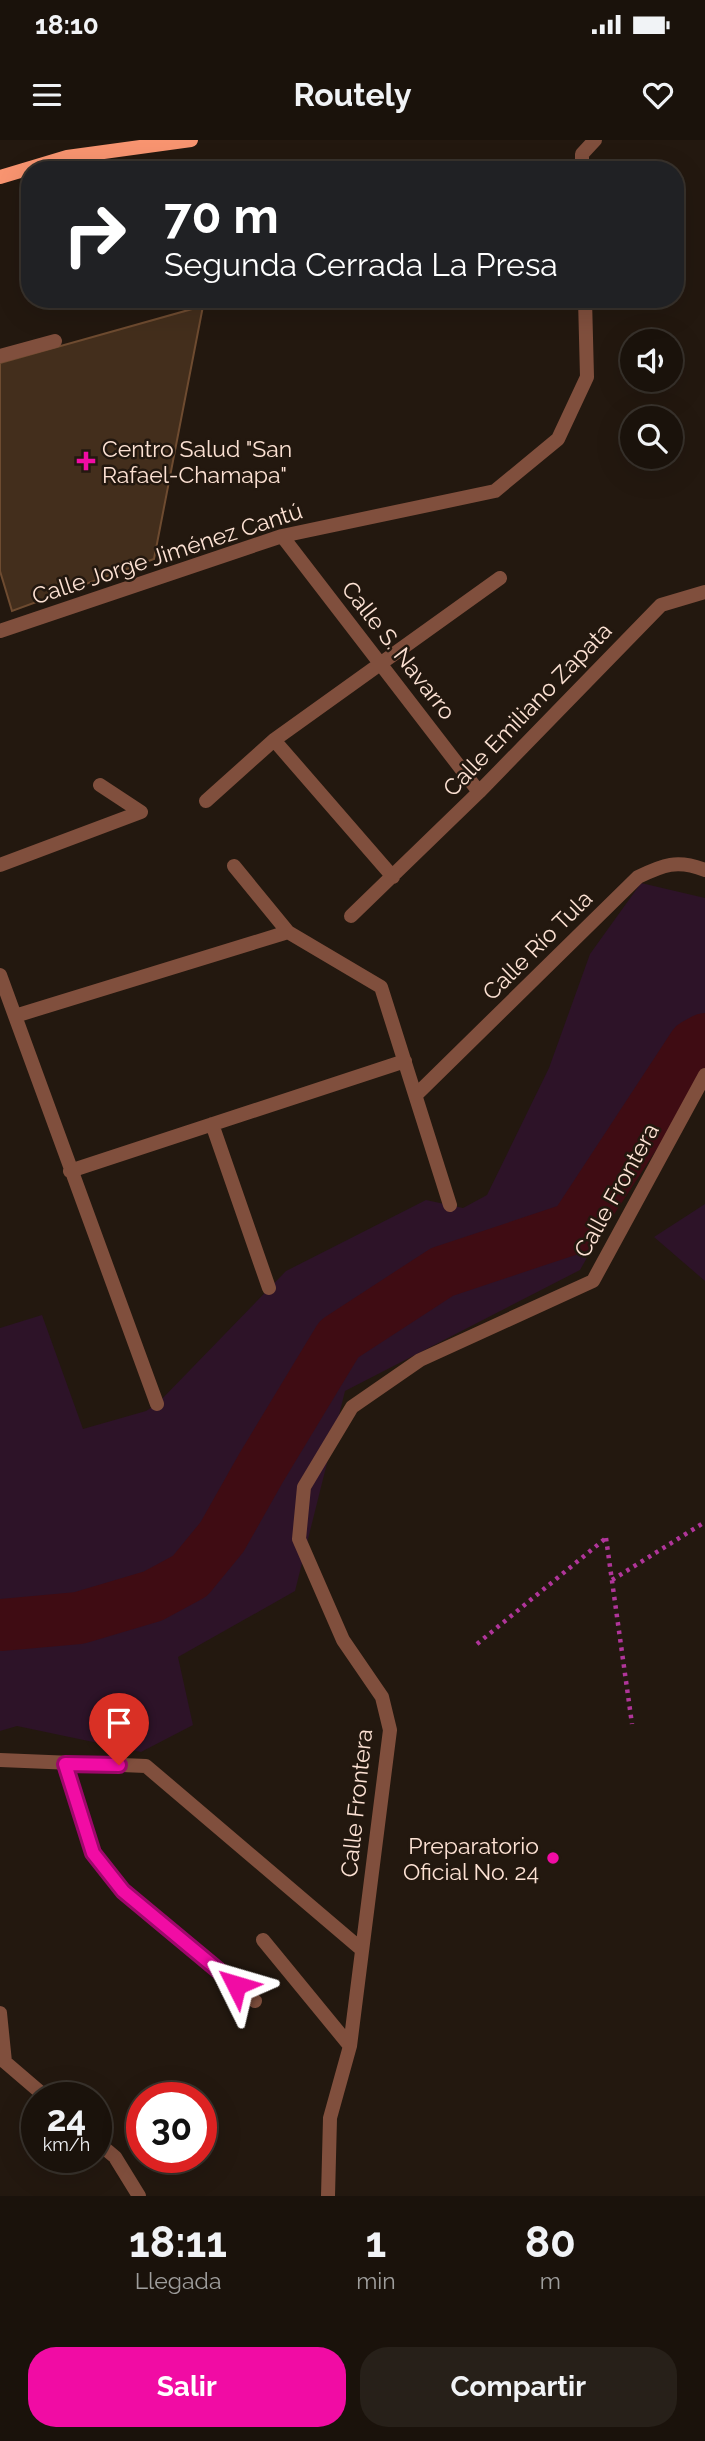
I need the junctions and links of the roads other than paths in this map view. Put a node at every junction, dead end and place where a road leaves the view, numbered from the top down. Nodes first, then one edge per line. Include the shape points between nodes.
1 (191, 140) edge
2 (595, 140) edge
3 (54, 161) edge
4 (582, 161) edge
5 (21, 171) edge
6 (0, 177) edge
7 (585, 308) edge
8 (55, 341) dead end
9 (0, 356) edge
10 (282, 536) junction
11 (500, 578) dead end
12 (705, 592) edge
13 (0, 631) edge
14 (381, 665) junction
15 (274, 740) junction
16 (100, 785) dead end
17 (479, 792) junction
18 (206, 800) dead end
19 (0, 865) edge
20 (234, 866) dead end
21 (705, 870) edge
22 (393, 877) junction
23 (351, 916) dead end
24 (288, 932) junction
25 (0, 975) edge
26 (15, 1016) junction
27 (405, 1061) junction
28 (705, 1075) edge
29 (416, 1095) junction
30 (212, 1124) junction
31 (70, 1171) junction
32 (450, 1205) dead end
33 (269, 1288) dead end
34 (157, 1404) dead end
35 (0, 1760) edge
36 (65, 1764) junction
37 (263, 1940) dead end
38 (361, 1949) junction
39 (256, 2001) dead end
40 (0, 2013) edge
41 (350, 2046) junction
42 (3, 2065) edge
43 (26, 2082) edge
44 (112, 2154) edge
45 (139, 2196) edge
46 (328, 2196) edge

1 - 3 main road
2 - 4 street
5 - 6 main road
7 - 10 street, Calle Jorge Jiménez Cantú via 587,377 558,439 495,491
8 - 9 street
10 - 13 street, Calle Jorge Jiménez Cantú
10 - 14 street, Calle S. Navarro
11 - 14 street
12 - 17 street, Calle Emiliano Zapata via 661,605
14 - 15 street
14 - 17 street, Calle S. Navarro
15 - 18 street
15 - 22 street
16 - 19 street via 141,812
17 - 22 street, Calle Emiliano Zapata
20 - 24 street
21 - 29 street, Calle Río Tula via 690,864 665,864 638,877
22 - 23 street, Calle Emiliano Zapata
24 - 26 street
24 - 27 street via 381,987
25 - 26 street
26 - 31 street
27 - 29 street
27 - 30 street
28 - 38 street, Calle Frontera via 593,1280 420,1360 352,1407 304,1487 299,1539 343,1640 382,1697 390,1730
29 - 32 street
30 - 31 street
30 - 33 street
31 - 34 street
35 - 36 street
36 - 38 street via 146,1766
36 - 39 street via 93,1853 123,1891
37 - 41 street
38 - 41 street, Calle Frontera
40 - 42 street
41 - 46 street, Calle Frontera via 330,2118
42 - 43 street
44 - 45 street

